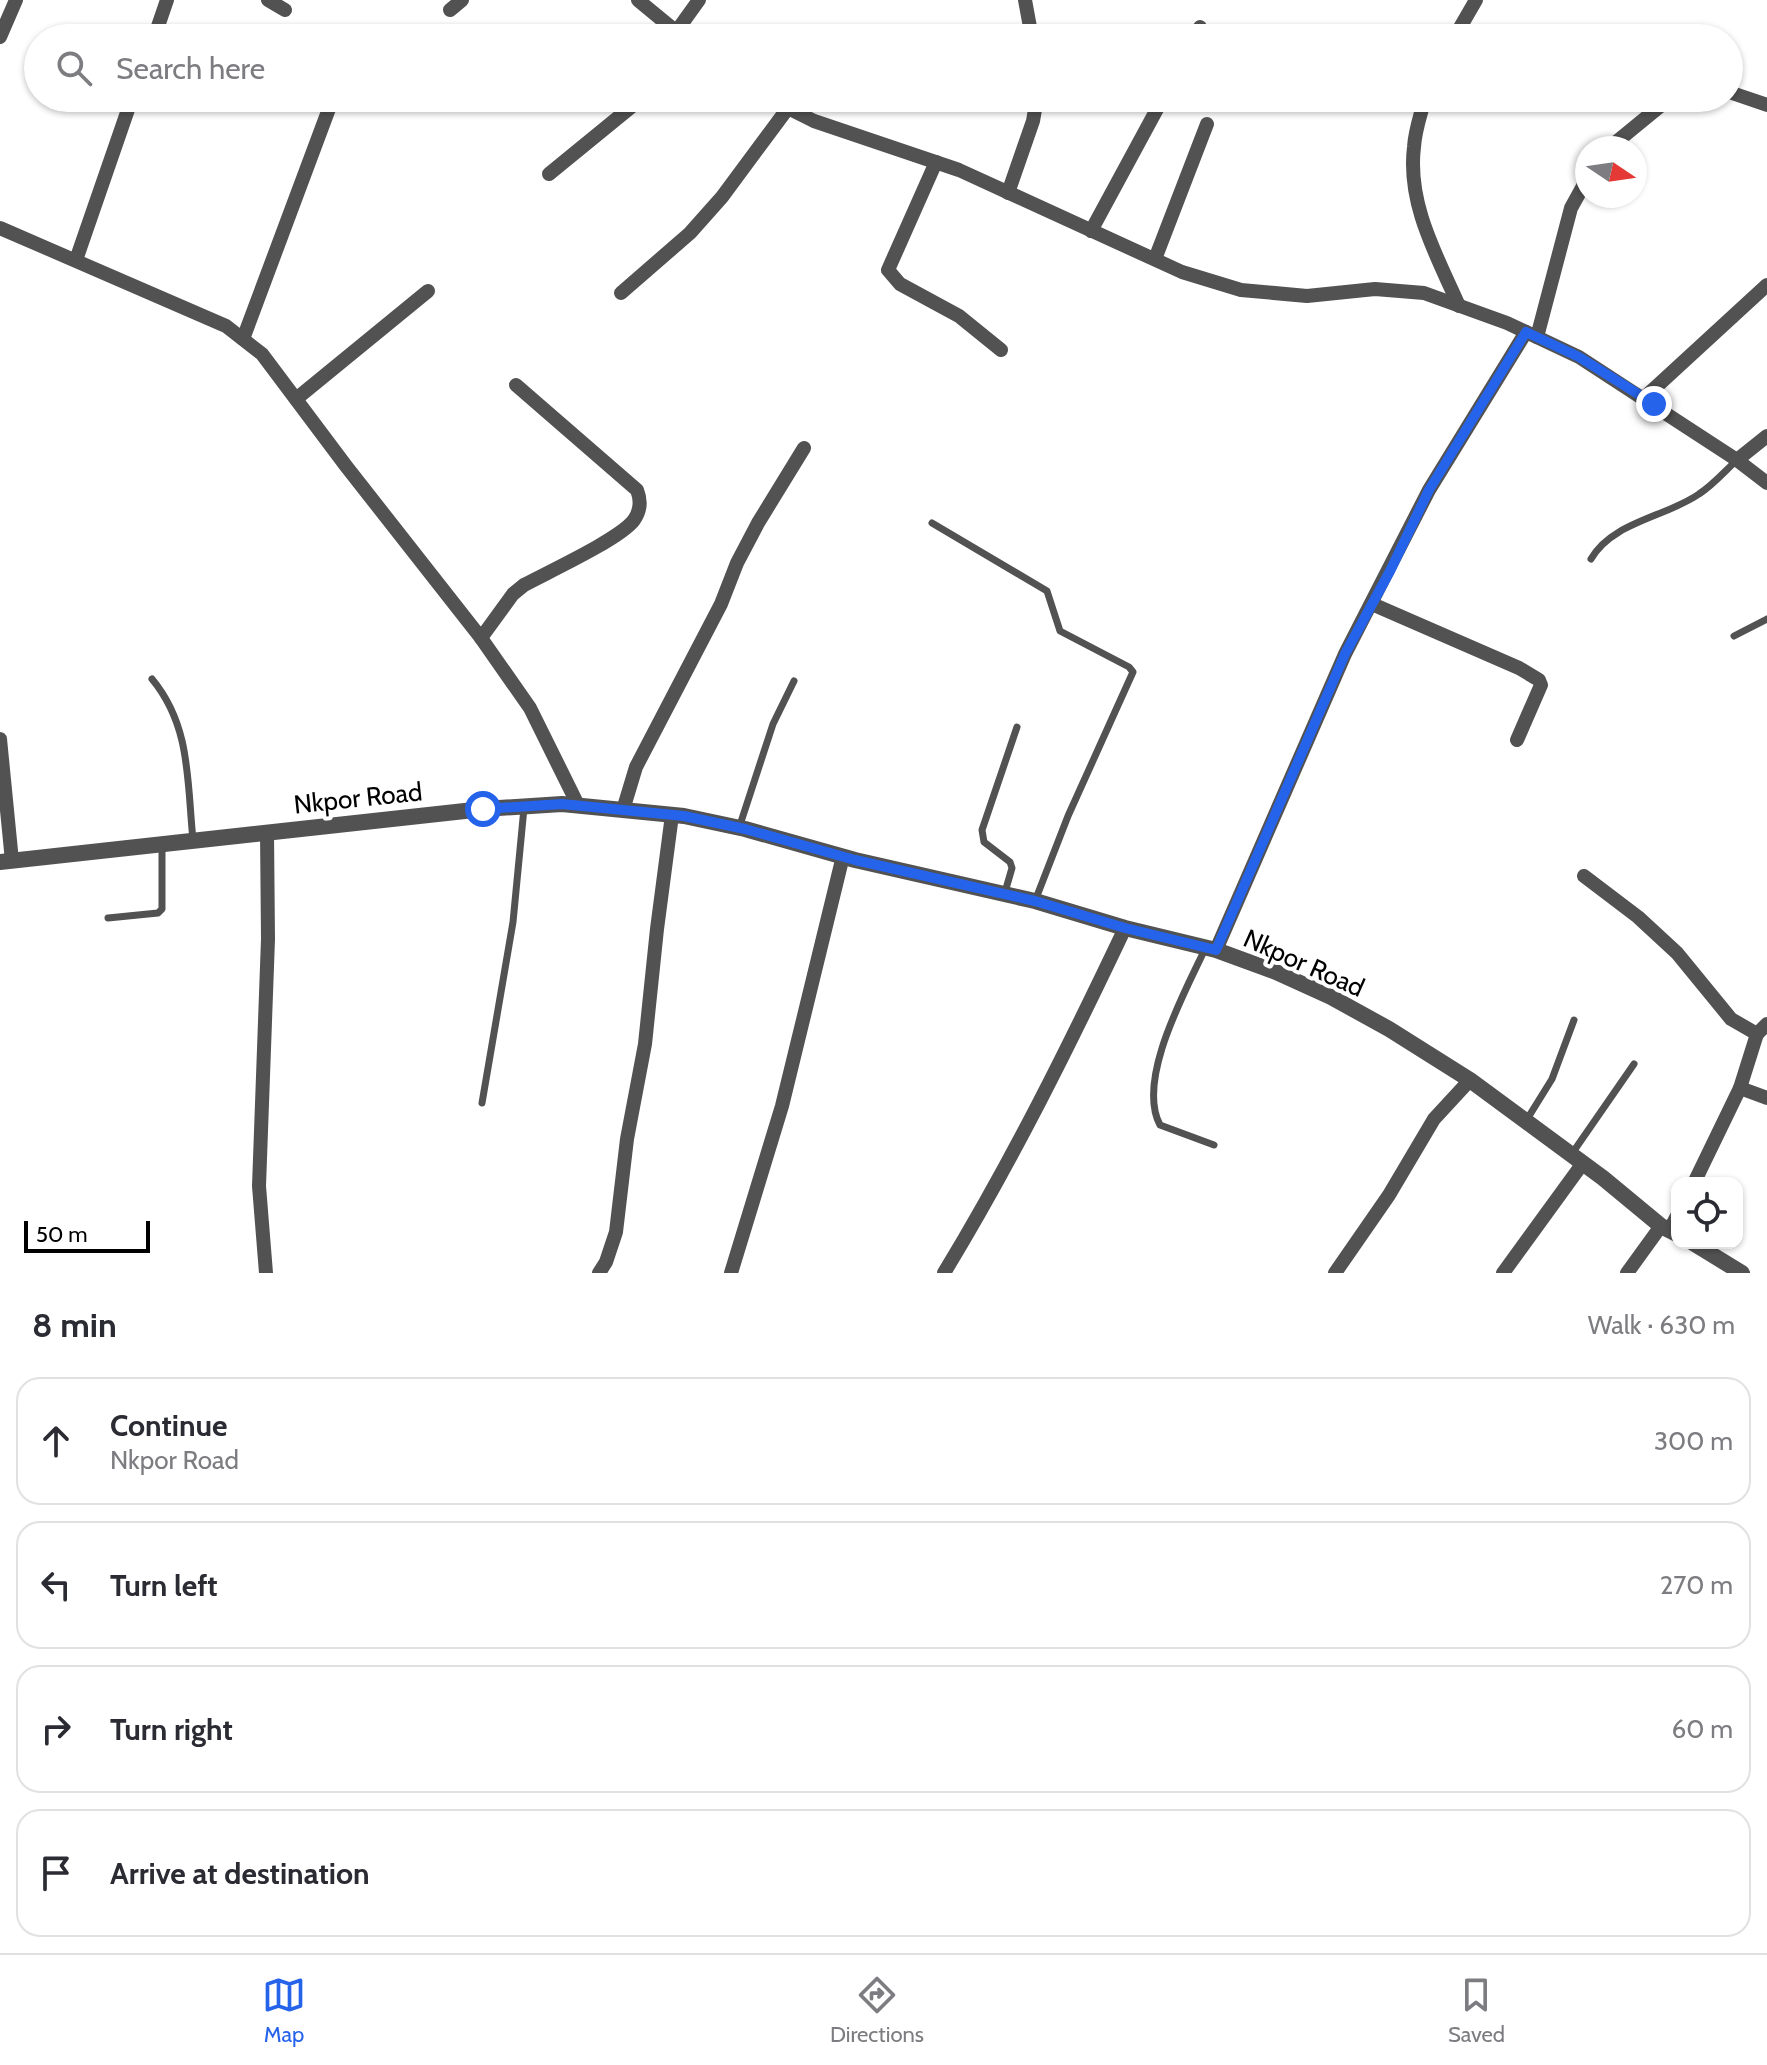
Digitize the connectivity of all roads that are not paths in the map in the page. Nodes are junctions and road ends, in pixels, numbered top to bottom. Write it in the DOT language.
graph roads {
  1 [pos="16,0"];
  2 [pos="167,0"];
  3 [pos="268,0"];
  4 [pos="638,0"];
  5 [pos="699,0"];
  6 [pos="1025,0"];
  7 [pos="1476,0"];
  8 [pos="285,10"];
  9 [pos="159,24"];
  10 [pos="667,24"];
  11 [pos="686,24"];
  12 [pos="1029,24"];
  13 [pos="1463,24"];
  14 [pos="0,37"];
  15 [pos="1743,97"];
  16 [pos="1767,105"];
  17 [pos="127,112"];
  18 [pos="328,112"];
  19 [pos="625,112"];
  20 [pos="785,112"];
  21 [pos="796,112"];
  22 [pos="1035,112"];
  23 [pos="1155,112"];
  24 [pos="1422,112"];
  25 [pos="1653,112"];
  26 [pos="1207,124"];
  27 [pos="1624,136"];
  28 [pos="936,162"];
  29 [pos="549,174"];
  30 [pos="1008,193"];
  31 [pos="1575,201"];
  32 [pos="0,228"];
  33 [pos="1091,231"];
  34 [pos="1155,259"];
  35 [pos="76,260"];
  36 [pos="1767,285"];
  37 [pos="428,291"];
  38 [pos="621,293"];
  39 [pos="1459,306"];
  40 [pos="1531,335"];
  41 [pos="243,339"];
  42 [pos="1001,350"];
  43 [pos="516,385"];
  44 [pos="1644,398"];
  45 [pos="296,399"];
  46 [pos="1767,436"];
  47 [pos="804,448"];
  48 [pos="1737,460"];
  49 [pos="1767,483"];
  50 [pos="932,523"];
  51 [pos="1591,559"];
  52 [pos="1372,604"];
  53 [pos="1767,619"];
  54 [pos="1734,636"];
  55 [pos="481,638"];
  56 [pos="152,679"];
  57 [pos="794,681"];
  58 [pos="1017,727"];
  59 [pos="0,739"];
  60 [pos="1517,740"];
  61 [pos="578,805"];
  62 [pos="524,806"];
  63 [pos="623,810"];
  64 [pos="672,815"];
  65 [pos="739,828"];
  66 [pos="267,832"];
  67 [pos="193,840"];
  68 [pos="162,844"];
  69 [pos="843,856"];
  70 [pos="6,862"];
  71 [pos="1584,876"];
  72 [pos="1005,894"];
  73 [pos="1035,901"];
  74 [pos="108,918"];
  75 [pos="1125,928"];
  76 [pos="1211,949"];
  77 [pos="1574,1020"];
  78 [pos="1762,1029"];
  79 [pos="1634,1064"];
  80 [pos="1470,1080"];
  81 [pos="1740,1088"];
  82 [pos="1767,1098"];
  83 [pos="482,1103"];
  84 [pos="1526,1121"];
  85 [pos="1214,1145"];
  86 [pos="1577,1159"];
  87 [pos="1697,1177"];
  88 [pos="1671,1226"];
  89 [pos="1703,1249"];
  90 [pos="266,1273"];
  91 [pos="599,1273"];
  92 [pos="731,1273"];
  93 [pos="944,1273"];
  94 [pos="1335,1273"];
  95 [pos="1503,1273"];
  96 [pos="1627,1273"];
  97 [pos="1742,1273"];
  1 -- 14 [label="street"];
  2 -- 9 [label="street"];
  3 -- 8 [label="street"];
  4 -- 10 [label="street"];
  5 -- 11 [label="street"];
  6 -- 12 [label="street"];
  7 -- 13 [label="street"];
  15 -- 16 [label="street"];
  17 -- 35 [label="street"];
  18 -- 41 [label="street"];
  19 -- 29 [label="street"];
  20 -- 38 [label="street"];
  21 -- 28 [label="street"];
  22 -- 30 [label="street"];
  23 -- 33 [label="street"];
  24 -- 39 [label="street"];
  25 -- 27 [label="street"];
  26 -- 34 [label="street"];
  28 -- 30 [label="street"];
  28 -- 42 [label="street"];
  30 -- 33 [label="street"];
  31 -- 40 [label="street"];
  32 -- 35 [label="street"];
  33 -- 34 [label="street"];
  34 -- 39 [label="street"];
  35 -- 41 [label="street"];
  36 -- 44 [label="street"];
  37 -- 45 [label="street"];
  39 -- 40 [label="street"];
  40 -- 44 [label="street"];
  40 -- 52 [label="street"];
  41 -- 45 [label="street"];
  43 -- 55 [label="street"];
  44 -- 48 [label="street"];
  45 -- 55 [label="street"];
  46 -- 48 [label="street"];
  47 -- 63 [label="street"];
  48 -- 49 [label="street"];
  48 -- 51 [label="lane"];
  50 -- 73 [label="lane"];
  52 -- 60 [label="street"];
  52 -- 76 [label="street"];
  53 -- 54 [label="lane"];
  55 -- 61 [label="street"];
  56 -- 67 [label="lane"];
  57 -- 65 [label="lane"];
  58 -- 72 [label="lane"];
  59 -- 70 [label="street"];
  61 -- 62 [label="street, Nkpor Road"];
  61 -- 63 [label="street, Nkpor Road"];
  62 -- 66 [label="street, Nkpor Road"];
  62 -- 83 [label="lane"];
  63 -- 64 [label="street, Nkpor Road"];
  64 -- 65 [label="street, Nkpor Road"];
  64 -- 91 [label="street"];
  65 -- 69 [label="street, Nkpor Road"];
  66 -- 67 [label="street, Nkpor Road"];
  66 -- 90 [label="street"];
  67 -- 68 [label="street, Nkpor Road"];
  68 -- 70 [label="street, Nkpor Road"];
  68 -- 74 [label="lane"];
  69 -- 72 [label="street, Nkpor Road"];
  69 -- 92 [label="street"];
  71 -- 78 [label="street"];
  72 -- 73 [label="street, Nkpor Road"];
  73 -- 75 [label="street, Nkpor Road"];
  75 -- 76 [label="street, Nkpor Road"];
  75 -- 93 [label="street"];
  76 -- 80 [label="street, Nkpor Road"];
  76 -- 85 [label="lane"];
  77 -- 84 [label="lane"];
  78 -- 81 [label="street"];
  79 -- 86 [label="lane"];
  80 -- 84 [label="street, Nkpor Road"];
  80 -- 94 [label="street"];
  81 -- 82 [label="street"];
  81 -- 87 [label="street"];
  84 -- 86 [label="street, Nkpor Road"];
  86 -- 88 [label="street, Nkpor Road"];
  86 -- 95 [label="street"];
  88 -- 96 [label="street"];
  89 -- 97 [label="street"];
}
